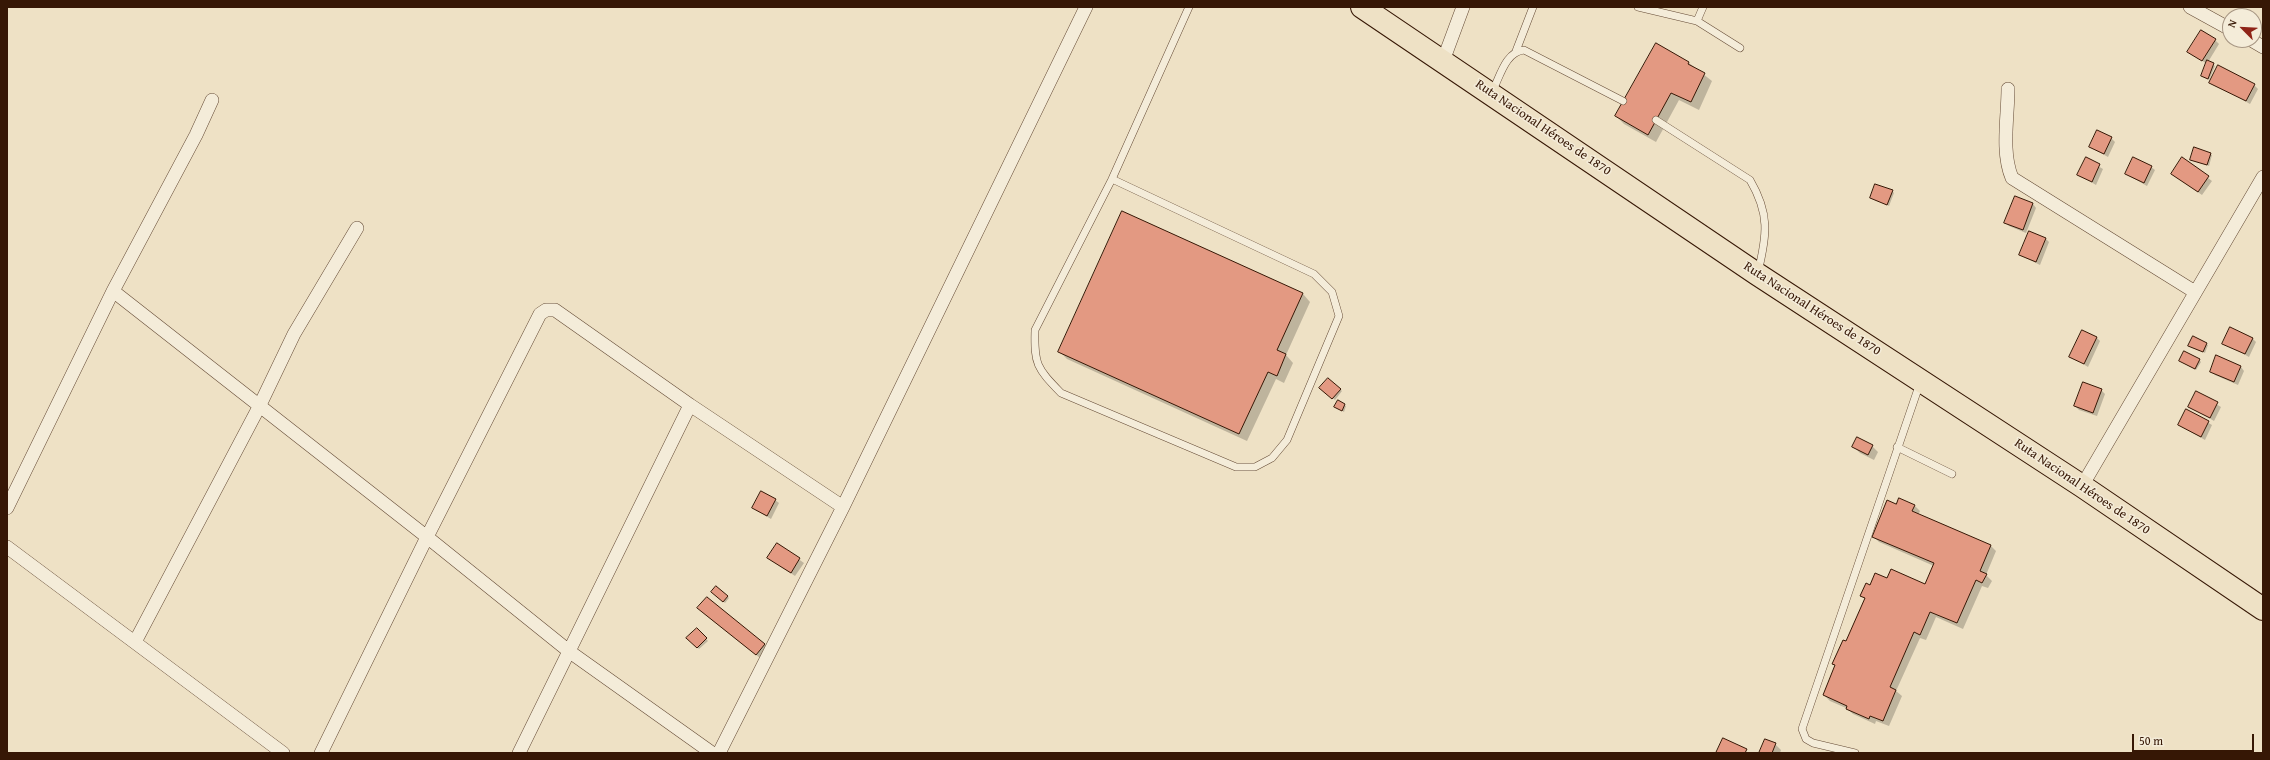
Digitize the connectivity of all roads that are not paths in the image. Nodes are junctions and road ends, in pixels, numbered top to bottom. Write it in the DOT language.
graph roads {
  1 [pos="1086,7"];
  2 [pos="1189,7"];
  3 [pos="1362,7"];
  4 [pos="1463,7"];
  5 [pos="1533,7"];
  6 [pos="1638,7"];
  7 [pos="1703,7"];
  8 [pos="2190,7"];
  9 [pos="1697,20"];
  10 [pos="2222,25"];
  11 [pos="1740,48"];
  12 [pos="1516,51"];
  13 [pos="1443,61"];
  14 [pos="2008,89"];
  15 [pos="1492,94"];
  16 [pos="212,100"];
  17 [pos="1623,101"];
  18 [pos="1656,120"];
  19 [pos="1112,179"];
  20 [pos="2262,179"];
  21 [pos="357,228"];
  22 [pos="1757,274"];
  23 [pos="113,292"];
  24 [pos="2195,292"];
  25 [pos="1921,381"];
  26 [pos="690,405"];
  27 [pos="259,407"];
  28 [pos="1896,447"];
  29 [pos="1952,474"];
  30 [pos="2082,486"];
  31 [pos="843,507"];
  32 [pos="7,508"];
  33 [pos="427,537"];
  34 [pos="7,547"];
  35 [pos="2263,609"];
  36 [pos="135,642"];
  37 [pos="570,652"];
  38 [pos="283,753"];
  39 [pos="322,753"];
  40 [pos="519,753"];
  41 [pos="712,753"];
  42 [pos="719,753"];
  43 [pos="1855,753"];
  1 -- 31 [label="street"];
  2 -- 19 [label="lane"];
  3 -- 13 [label="highway, Ruta Nacional Héroes de 1870"];
  4 -- 13 [label="street"];
  5 -- 12 [label="lane"];
  6 -- 9 [label="lane"];
  7 -- 9 [label="lane"];
  8 -- 10 [label="street"];
  9 -- 11 [label="lane"];
  12 -- 15 [label="lane"];
  12 -- 17 [label="lane"];
  13 -- 15 [label="highway, Ruta Nacional Héroes de 1870"];
  14 -- 24 [label="street"];
  15 -- 22 [label="highway, Ruta Nacional Héroes de 1870"];
  16 -- 23 [label="street"];
  18 -- 22 [label="lane"];
  19 -- 19 [label="lane"];
  20 -- 24 [label="street"];
  21 -- 27 [label="street"];
  22 -- 25 [label="highway, Ruta Nacional Héroes de 1870"];
  23 -- 27 [label="street"];
  23 -- 32 [label="street"];
  24 -- 30 [label="street"];
  25 -- 28 [label="lane"];
  25 -- 30 [label="highway, Ruta Nacional Héroes de 1870"];
  26 -- 31 [label="street"];
  26 -- 33 [label="street"];
  26 -- 37 [label="street"];
  27 -- 33 [label="street"];
  27 -- 36 [label="street"];
  28 -- 29 [label="lane"];
  28 -- 43 [label="lane"];
  30 -- 35 [label="highway, Ruta Nacional Héroes de 1870"];
  31 -- 42 [label="street"];
  33 -- 37 [label="street"];
  33 -- 39 [label="street"];
  34 -- 36 [label="street"];
  36 -- 38 [label="street"];
  37 -- 40 [label="street"];
  37 -- 41 [label="street"];
}
